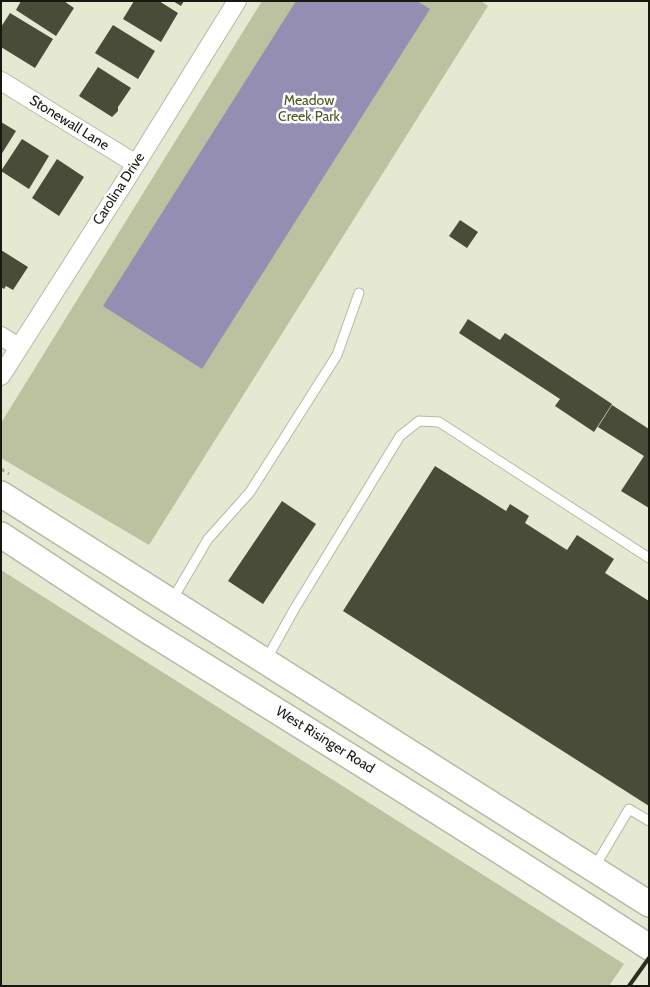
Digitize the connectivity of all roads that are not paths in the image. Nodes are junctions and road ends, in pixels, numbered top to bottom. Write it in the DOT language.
graph roads {
  1 [pos="237,1"];
  2 [pos="1,81"];
  3 [pos="136,164"];
  4 [pos="359,293"];
  5 [pos="1,336"];
  6 [pos="18,347"];
  7 [pos="1,376"];
  8 [pos="1,494"];
  9 [pos="1,535"];
  10 [pos="649,558"];
  11 [pos="105,602"];
  12 [pos="171,602"];
  13 [pos="266,661"];
  14 [pos="649,821"];
  15 [pos="594,868"];
  16 [pos="649,904"];
  17 [pos="649,947"];
  1 -- 3 [label="street, Carolina Drive"];
  2 -- 3 [label="street, Stonewall Lane"];
  3 -- 6 [label="street, Carolina Drive"];
  4 -- 12 [label="lane"];
  5 -- 6 [label="street"];
  6 -- 7 [label="street, Carolina Drive"];
  8 -- 12 [label="main road"];
  9 -- 11 [label="main road, West Risinger Road"];
  10 -- 13 [label="lane"];
  11 -- 13 [label="main road"];
  11 -- 17 [label="main road, West Risinger Road"];
  12 -- 13 [label="main road"];
  13 -- 15 [label="main road"];
  14 -- 15 [label="lane"];
  15 -- 16 [label="main road"];
}
